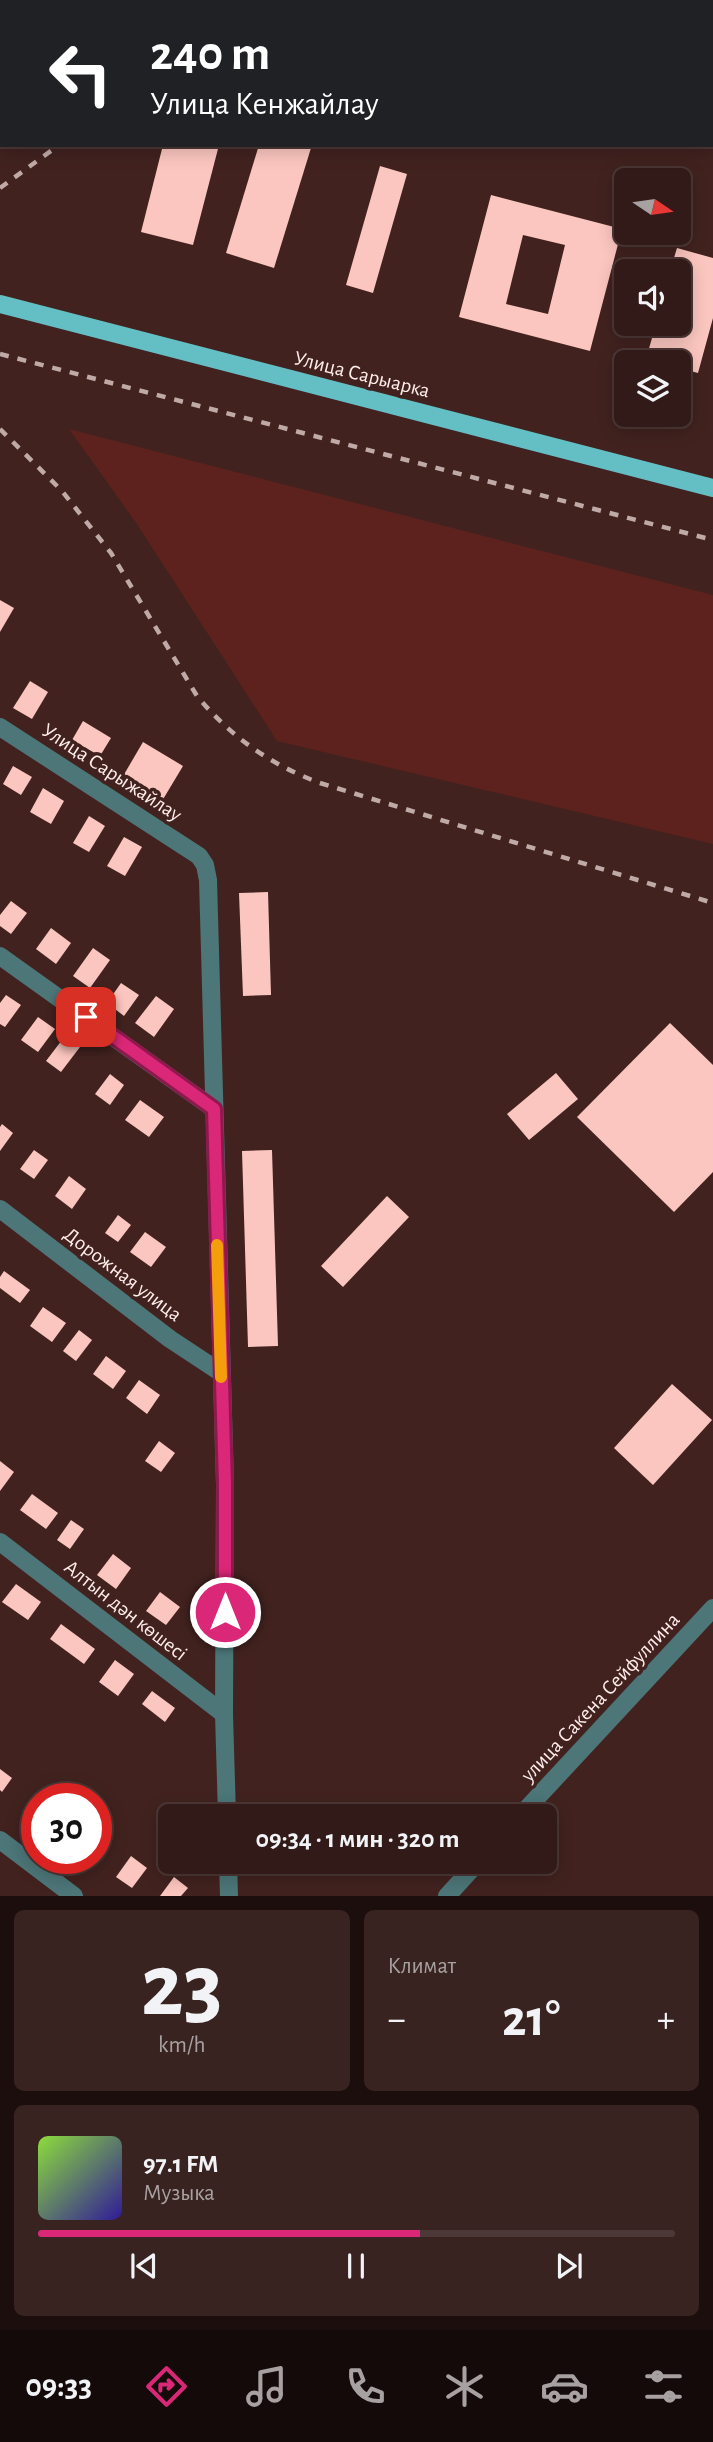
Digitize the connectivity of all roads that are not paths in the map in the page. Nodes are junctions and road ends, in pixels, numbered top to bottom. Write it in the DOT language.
graph roads {
  1 [pos="0,304"];
  2 [pos="713,488"];
  3 [pos="0,727"];
  4 [pos="0,956"];
  5 [pos="214,1109"];
  6 [pos="0,1209"];
  7 [pos="220,1372"];
  8 [pos="0,1542"];
  9 [pos="713,1608"];
  10 [pos="224,1714"];
  11 [pos="227,1804"];
  12 [pos="531,1804"];
  13 [pos="0,1840"];
  14 [pos="228,1874"];
  15 [pos="467,1874"];
  16 [pos="74,1896"];
  17 [pos="229,1896"];
  18 [pos="447,1896"];
  1 -- 2 [label="main road, Улица Сарыарка"];
  3 -- 5 [label="street, Улица Сарыжайлау"];
  4 -- 5 [label="street"];
  5 -- 7 [label="street"];
  6 -- 7 [label="street, Дорожная улица"];
  7 -- 10 [label="street"];
  8 -- 10 [label="street, Алтын дән көшесі"];
  9 -- 12 [label="street, улица Сакена Сейфуллина"];
  10 -- 11 [label="street"];
  13 -- 16 [label="street"];
  14 -- 17 [label="street"];
  15 -- 18 [label="street"];
}
